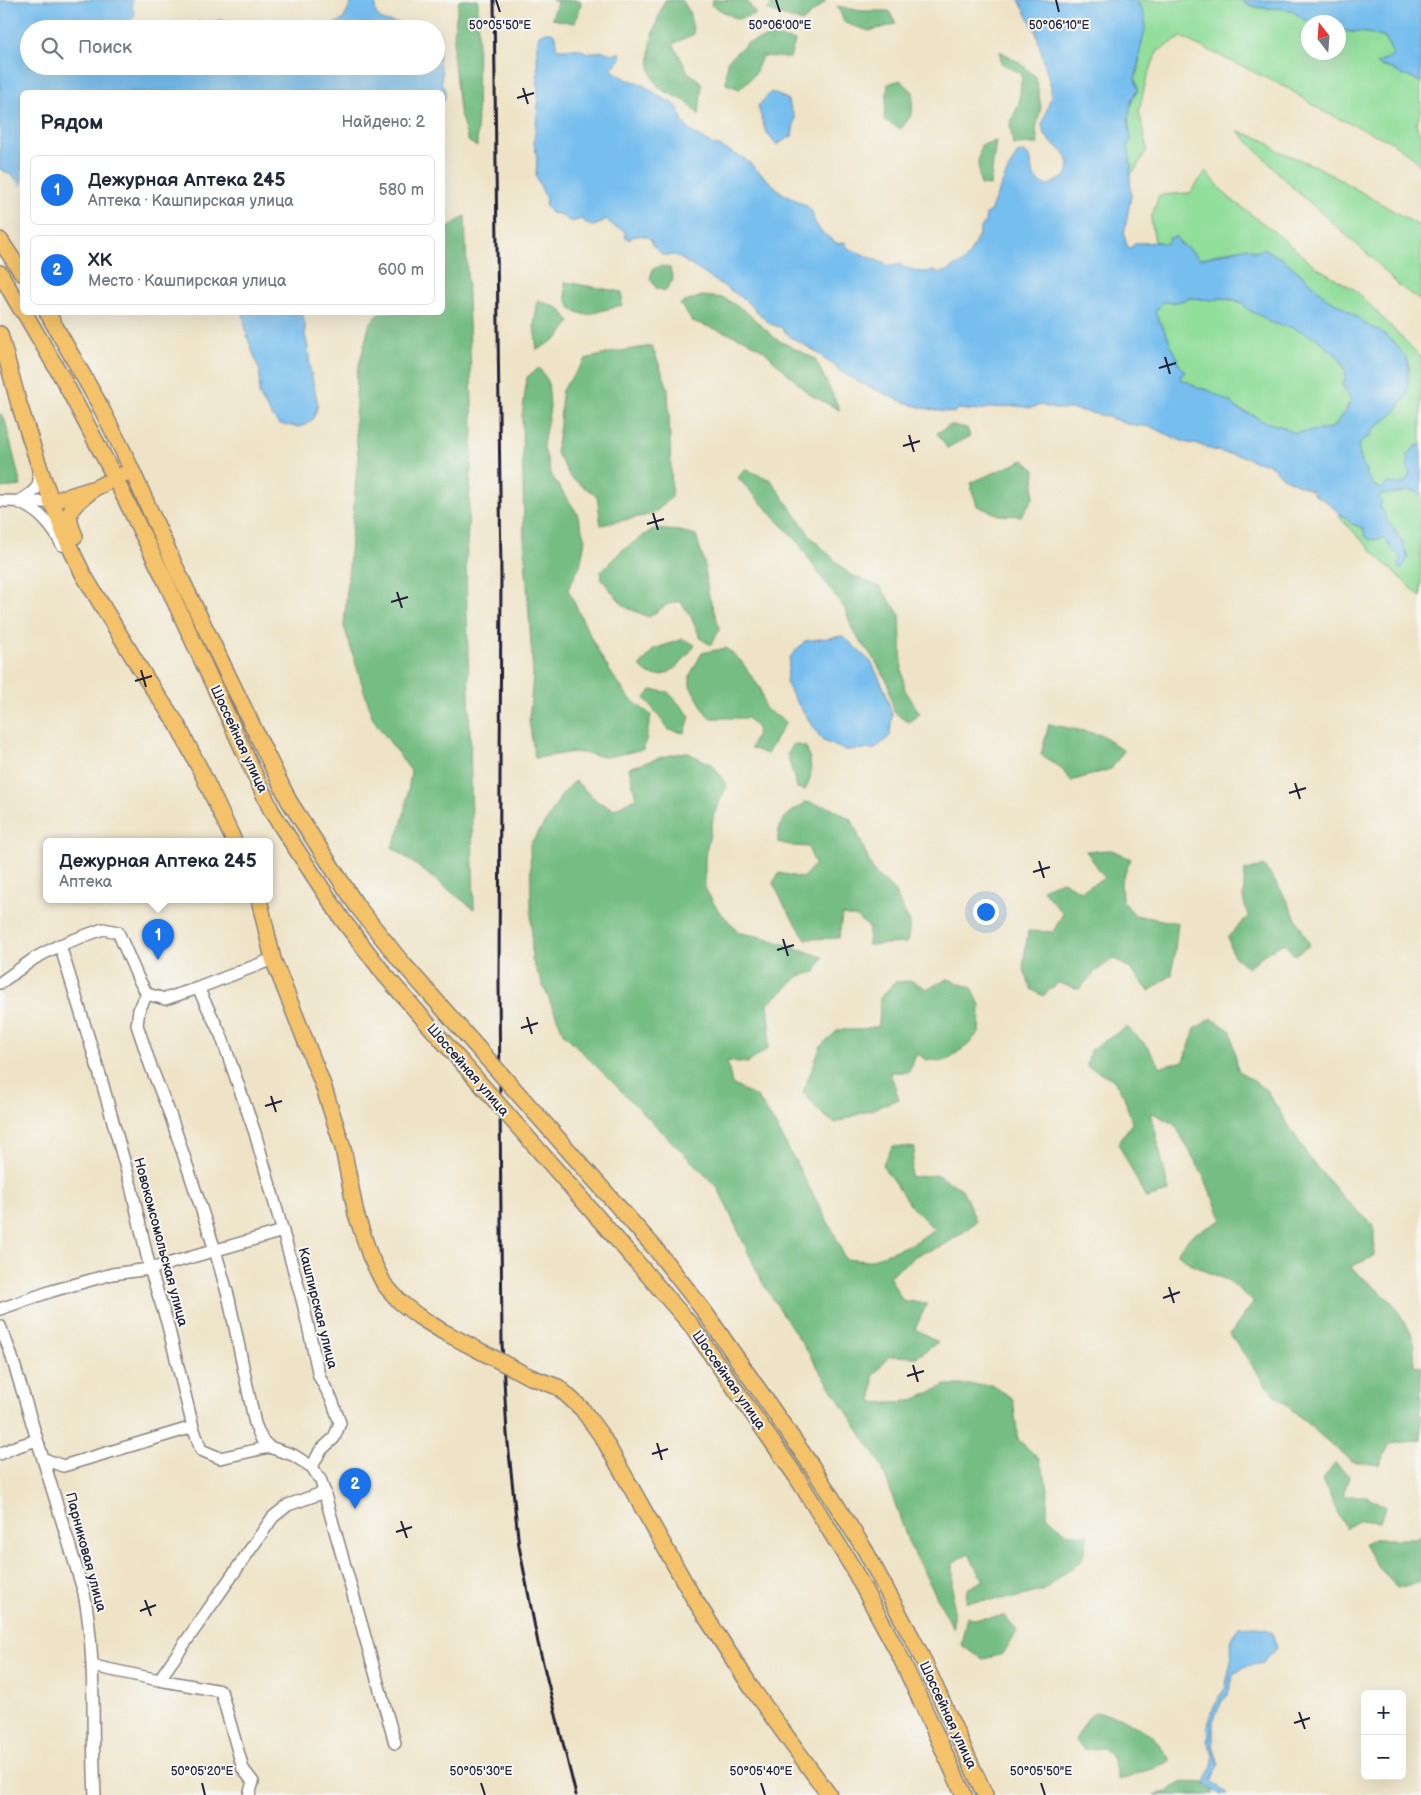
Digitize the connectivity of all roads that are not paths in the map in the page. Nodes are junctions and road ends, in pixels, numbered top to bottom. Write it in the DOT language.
graph roads {
  1 [pos="0,240"];
  2 [pos="20,270"];
  3 [pos="0,273"];
  4 [pos="20,307"];
  5 [pos="25,315"];
  6 [pos="49,315"];
  7 [pos="0,334"];
  8 [pos="18,401"];
  9 [pos="132,470"];
  10 [pos="115,478"];
  11 [pos="95,488"];
  12 [pos="0,501"];
  13 [pos="18,502"];
  14 [pos="51,502"];
  15 [pos="80,567"];
  16 [pos="99,600"];
  17 [pos="233,838"];
  18 [pos="260,903"];
  19 [pos="60,946"];
  20 [pos="273,959"];
  21 [pos="0,983"];
  22 [pos="198,988"];
  23 [pos="147,994"];
  24 [pos="283,1231"];
  25 [pos="215,1250"];
  26 [pos="150,1269"];
  27 [pos="0,1309"];
  28 [pos="0,1326"];
  29 [pos="193,1428"];
  30 [pos="37,1440"];
  31 [pos="269,1447"];
  32 [pos="0,1454"];
  33 [pos="44,1459"];
  34 [pos="312,1466"];
  35 [pos="325,1492"];
  36 [pos="93,1666"];
  37 [pos="159,1680"];
  38 [pos="395,1743"];
  39 [pos="95,1795"];
  40 [pos="249,1795"];
  41 [pos="829,1795"];
  42 [pos="964,1795"];
  43 [pos="985,1795"];
  1 -- 2 [label="main road"];
  3 -- 4 [label="main road, Шоссейная улица"];
  5 -- 10 [label="main road, Шоссейная улица"];
  6 -- 9 [label="main road, Шоссейная улица"];
  7 -- 8 [label="main road"];
  8 -- 13 [label="street"];
  8 -- 14 [label="main road"];
  9 -- 10 [label="main road"];
  9 -- 43 [label="main road, Шоссейная улица, bridge"];
  10 -- 11 [label="main road"];
  10 -- 42 [label="main road, Шоссейная улица, bridge"];
  11 -- 14 [label="main road"];
  11 -- 16 [label="main road"];
  12 -- 13 [label="street"];
  13 -- 14 [label="street"];
  13 -- 15 [label="street"];
  14 -- 15 [label="main road"];
  15 -- 16 [label="main road"];
  16 -- 17 [label="main road"];
  18 -- 20 [label="main road"];
  19 -- 21 [label="street"];
  19 -- 23 [label="street"];
  19 -- 26 [label="street, Новокомсомольская улица"];
  20 -- 22 [label="street"];
  20 -- 41 [label="main road, bridge"];
  22 -- 23 [label="street"];
  22 -- 24 [label="street, Кашпирская улица"];
  23 -- 25 [label="street"];
  24 -- 25 [label="street"];
  24 -- 34 [label="street, Кашпирская улица"];
  25 -- 26 [label="street"];
  25 -- 31 [label="street"];
  26 -- 27 [label="street"];
  26 -- 29 [label="street, Новокомсомольская улица"];
  28 -- 30 [label="street, Парниковая улица"];
  29 -- 31 [label="street, Новокомсомольская улица"];
  29 -- 33 [label="street"];
  30 -- 32 [label="street"];
  30 -- 33 [label="street, Парниковая улица"];
  31 -- 34 [label="street"];
  33 -- 36 [label="street, Парниковая улица"];
  34 -- 35 [label="street"];
  35 -- 37 [label="street"];
  35 -- 38 [label="street"];
  36 -- 37 [label="street"];
  36 -- 39 [label="street, Парниковая улица"];
  37 -- 40 [label="street"];
}
